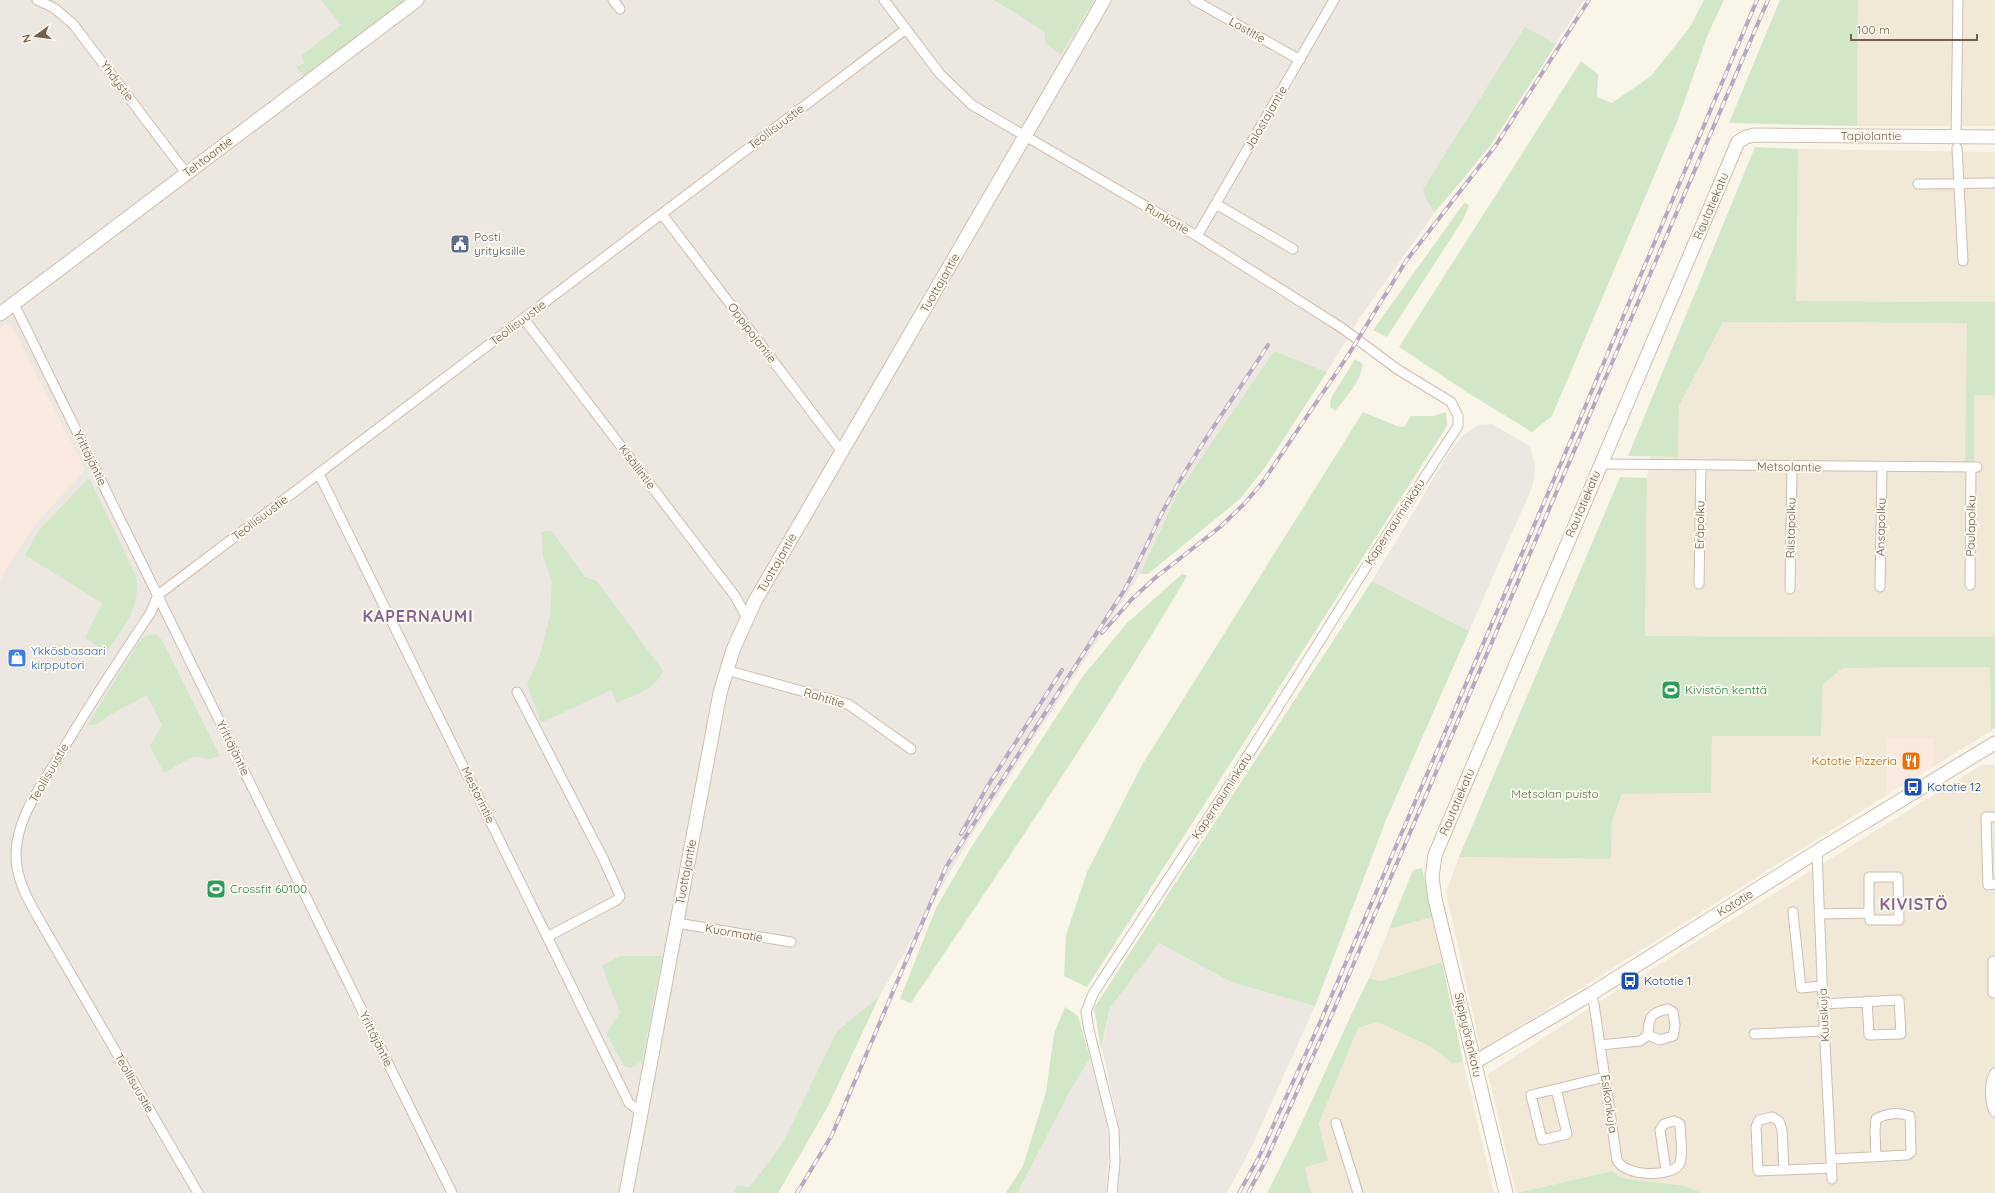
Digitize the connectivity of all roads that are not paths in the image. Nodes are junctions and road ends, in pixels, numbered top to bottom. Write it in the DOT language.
graph roads {
  1 [pos="37,0"];
  2 [pos="417,0"];
  3 [pos="613,0"];
  4 [pos="884,0"];
  5 [pos="1104,0"];
  6 [pos="1194,0"];
  7 [pos="1334,0"];
  8 [pos="1958,0"];
  9 [pos="620,9"];
  10 [pos="906,29"];
  11 [pos="1300,60"];
  12 [pos="1025,137"];
  13 [pos="1746,137"];
  14 [pos="1995,137"];
  15 [pos="1957,142"];
  16 [pos="186,173"];
  17 [pos="1959,183"];
  18 [pos="1993,183"];
  19 [pos="1918,184"];
  20 [pos="1216,204"];
  21 [pos="662,214"];
  22 [pos="1197,236"];
  23 [pos="1293,249"];
  24 [pos="1963,261"];
  25 [pos="14,304"];
  26 [pos="0,314"];
  27 [pos="524,319"];
  28 [pos="1458,426"];
  29 [pos="842,452"];
  30 [pos="1600,464"];
  31 [pos="1701,465"];
  32 [pos="1792,467"];
  33 [pos="1882,468"];
  34 [pos="1974,468"];
  35 [pos="319,474"];
  36 [pos="1699,584"];
  37 [pos="1970,585"];
  38 [pos="1880,587"];
  39 [pos="1790,589"];
  40 [pos="158,595"];
  41 [pos="747,618"];
  42 [pos="726,670"];
  43 [pos="517,692"];
  44 [pos="1995,743"];
  45 [pos="911,749"];
  46 [pos="1995,816"];
  47 [pos="1817,852"];
  48 [pos="1432,877"];
  49 [pos="1995,884"];
  50 [pos="1793,912"];
  51 [pos="1869,913"];
  52 [pos="1819,914"];
  53 [pos="677,923"];
  54 [pos="547,937"];
  55 [pos="791,942"];
  56 [pos="1995,961"];
  57 [pos="1822,986"];
  58 [pos="1995,993"];
  59 [pos="1591,994"];
  60 [pos="1867,1001"];
  61 [pos="1823,1004"];
  62 [pos="1824,1031"];
  63 [pos="1754,1034"];
  64 [pos="1648,1036"];
  65 [pos="1600,1045"];
  66 [pos="1475,1062"];
  67 [pos="1995,1073"];
  68 [pos="1605,1077"];
  69 [pos="1556,1089"];
  70 [pos="1995,1112"];
  71 [pos="642,1113"];
  72 [pos="1336,1123"];
  73 [pos="1876,1157"];
  74 [pos="1832,1163"];
  75 [pos="1784,1170"];
  76 [pos="1666,1171"];
  77 [pos="1832,1179"];
  78 [pos="198,1193"];
  79 [pos="452,1193"];
  80 [pos="626,1193"];
  81 [pos="1112,1193"];
  82 [pos="1358,1193"];
  83 [pos="1506,1193"];
  1 -- 16 [label="street, Yhdystie"];
  2 -- 16 [label="street, Tehtaantie"];
  3 -- 9 [label="street"];
  4 -- 10 [label="street, Runkotie"];
  5 -- 12 [label="street, Tuottajantie"];
  6 -- 11 [label="street, Lastitie"];
  7 -- 11 [label="street, Jalostajantie"];
  8 -- 15 [label="street"];
  10 -- 12 [label="street, Runkotie"];
  10 -- 21 [label="street, Teollisuustie"];
  11 -- 20 [label="street, Jalostajantie"];
  12 -- 22 [label="street, Runkotie"];
  12 -- 29 [label="street, Tuottajantie"];
  13 -- 15 [label="street, Tapiolantie"];
  13 -- 30 [label="street, Rautatiekatu"];
  14 -- 15 [label="street, Tapiolantie"];
  15 -- 17 [label="street"];
  16 -- 25 [label="street, Tehtaantie"];
  17 -- 18 [label="street"];
  17 -- 19 [label="street"];
  17 -- 24 [label="street"];
  20 -- 22 [label="street, Jalostajantie"];
  20 -- 23 [label="street"];
  21 -- 27 [label="street, Teollisuustie"];
  21 -- 29 [label="street, Oppipojantie"];
  22 -- 28 [label="street, Runkotie"];
  25 -- 26 [label="street, Tehtaantie"];
  25 -- 40 [label="street, Yrittäjäntie"];
  27 -- 35 [label="street, Teollisuustie"];
  27 -- 41 [label="street, Kisällintie"];
  28 -- 81 [label="street, Kapernauminkatu"];
  29 -- 41 [label="street, Tuottajantie"];
  30 -- 31 [label="street, Metsolantie"];
  30 -- 48 [label="street, Rautatiekatu"];
  31 -- 32 [label="street, Metsolantie"];
  31 -- 36 [label="street, Eräpolku"];
  32 -- 33 [label="street, Metsolantie"];
  32 -- 39 [label="street, Riistapolku"];
  33 -- 34 [label="street, Metsolantie"];
  33 -- 38 [label="street, Ansapolku"];
  34 -- 37 [label="street, Paulapolku"];
  35 -- 40 [label="street, Teollisuustie"];
  35 -- 54 [label="street, Mestarintie"];
  40 -- 78 [label="street, Teollisuustie"];
  40 -- 79 [label="street, Yrittäjäntie"];
  41 -- 42 [label="street, Tuottajantie"];
  42 -- 45 [label="street, Rahtitie"];
  42 -- 53 [label="street, Tuottajantie"];
  43 -- 54 [label="street"];
  44 -- 47 [label="street, Kototie"];
  46 -- 49 [label="street"];
  47 -- 52 [label="street, Kuusikuja"];
  47 -- 59 [label="street, Kototie"];
  48 -- 66 [label="street, Siipipyöränkatu"];
  50 -- 57 [label="street"];
  51 -- 51 [label="street"];
  51 -- 52 [label="street"];
  52 -- 57 [label="street, Kuusikuja"];
  53 -- 55 [label="street, Kuormatie"];
  53 -- 71 [label="street, Tuottajantie"];
  54 -- 71 [label="street, Mestarintie"];
  56 -- 58 [label="street"];
  57 -- 61 [label="street, Kuusikuja"];
  59 -- 65 [label="street, Esikonkuja"];
  59 -- 66 [label="street, Kototie"];
  60 -- 60 [label="street"];
  60 -- 61 [label="street"];
  61 -- 62 [label="street, Kuusikuja"];
  62 -- 63 [label="street"];
  62 -- 74 [label="street, Kuusikuja"];
  64 -- 65 [label="street"];
  65 -- 68 [label="street, Esikonkuja"];
  66 -- 83 [label="street, Siipipyöränkatu"];
  67 -- 70 [label="street"];
  68 -- 69 [label="street"];
  68 -- 76 [label="street, Esikonkuja"];
  69 -- 69 [label="street"];
  71 -- 80 [label="street, Tuottajantie"];
  72 -- 82 [label="street"];
  73 -- 73 [label="street"];
  73 -- 74 [label="street"];
  74 -- 75 [label="street"];
  74 -- 77 [label="street, Kuusikuja"];
  75 -- 75 [label="street"];
  76 -- 76 [label="street"];
}
